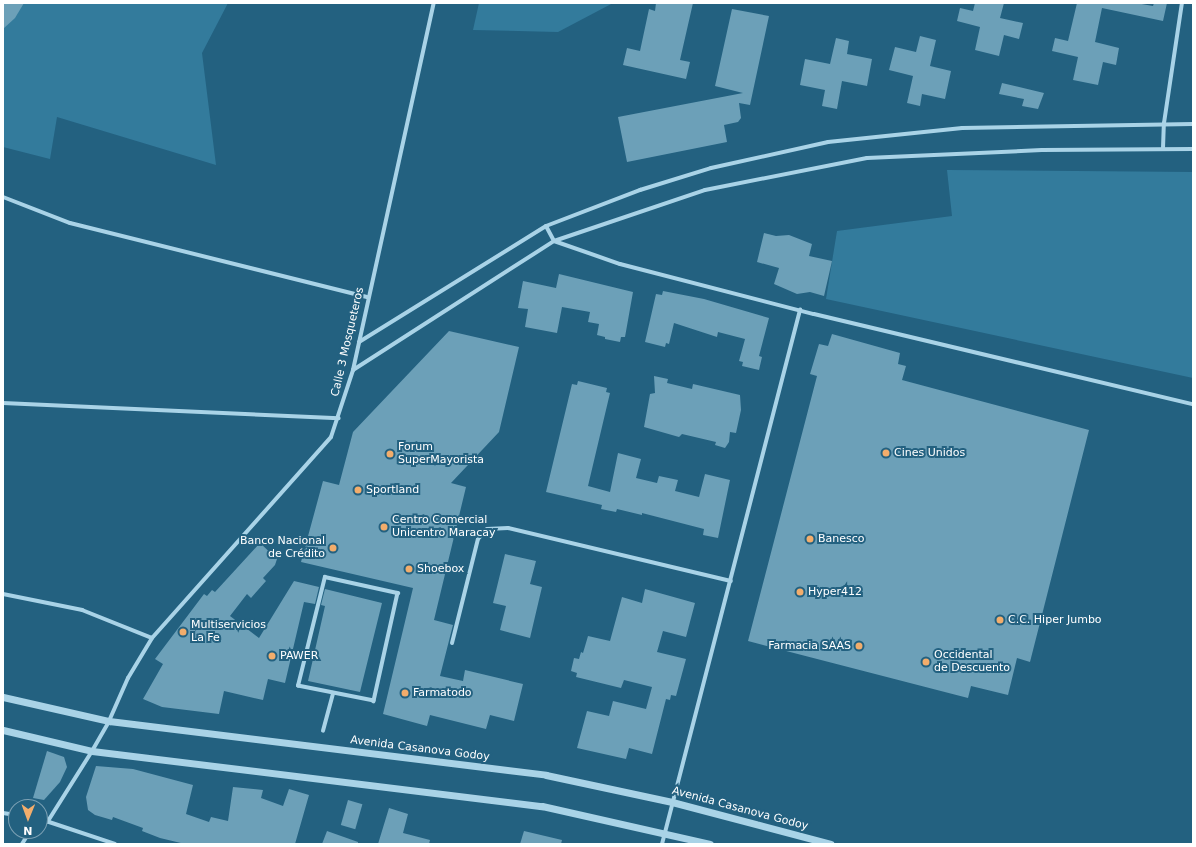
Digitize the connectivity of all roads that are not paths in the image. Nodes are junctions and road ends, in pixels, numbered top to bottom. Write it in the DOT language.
graph roads {
  1 [pos="434,3"];
  2 [pos="1182,3"];
  3 [pos="1164,123"];
  4 [pos="1193,124"];
  5 [pos="1163,148"];
  6 [pos="1193,149"];
  7 [pos="3,197"];
  8 [pos="546,226"];
  9 [pos="554,241"];
  10 [pos="367,297"];
  11 [pos="800,310"];
  12 [pos="359,342"];
  13 [pos="353,370"];
  14 [pos="3,403"];
  15 [pos="1193,404"];
  16 [pos="339,418"];
  17 [pos="731,582"];
  18 [pos="3,594"];
  19 [pos="152,638"];
  20 [pos="452,643"];
  21 [pos="333,694"];
  22 [pos="3,697"];
  23 [pos="110,721"];
  24 [pos="3,730"];
  25 [pos="323,731"];
  26 [pos="92,751"];
  27 [pos="672,802"];
  28 [pos="48,821"];
  29 [pos="665,833"];
  30 [pos="115,844"];
  31 [pos="661,844"];
  32 [pos="710,844"];
  33 [pos="831,844"];
  1 -- 10 [label="street, Calle 3 Mosqueteros"];
  2 -- 3 [label="street"];
  3 -- 4 [label="street"];
  3 -- 5 [label="street"];
  3 -- 8 [label="street"];
  5 -- 6 [label="street"];
  5 -- 9 [label="street"];
  7 -- 10 [label="street"];
  8 -- 9 [label="street"];
  8 -- 12 [label="street"];
  9 -- 11 [label="street"];
  9 -- 13 [label="street"];
  10 -- 12 [label="street, Calle 3 Mosqueteros"];
  11 -- 15 [label="street"];
  11 -- 17 [label="street"];
  12 -- 13 [label="street, Calle 3 Mosqueteros"];
  13 -- 16 [label="street, Calle 3 Mosqueteros"];
  14 -- 16 [label="street"];
  16 -- 19 [label="street, Calle 3 Mosqueteros"];
  17 -- 20 [label="street"];
  17 -- 27 [label="street"];
  18 -- 19 [label="street"];
  19 -- 23 [label="street, Calle 3 Mosqueteros"];
  21 -- 21 [label="street"];
  21 -- 25 [label="street"];
  22 -- 23 [label="street, Avenida Casanova Godoy"];
  23 -- 26 [label="street, Calle 3 Mosqueteros"];
  23 -- 27 [label="street, Avenida Casanova Godoy"];
  24 -- 26 [label="street"];
  26 -- 28 [label="street, Calle 3 Mosqueteros"];
  26 -- 29 [label="street"];
  27 -- 29 [label="street"];
  27 -- 33 [label="street, Avenida Casanova Godoy"];
  28 -- 30 [label="street"];
  29 -- 31 [label="street"];
  29 -- 32 [label="street"];
}
